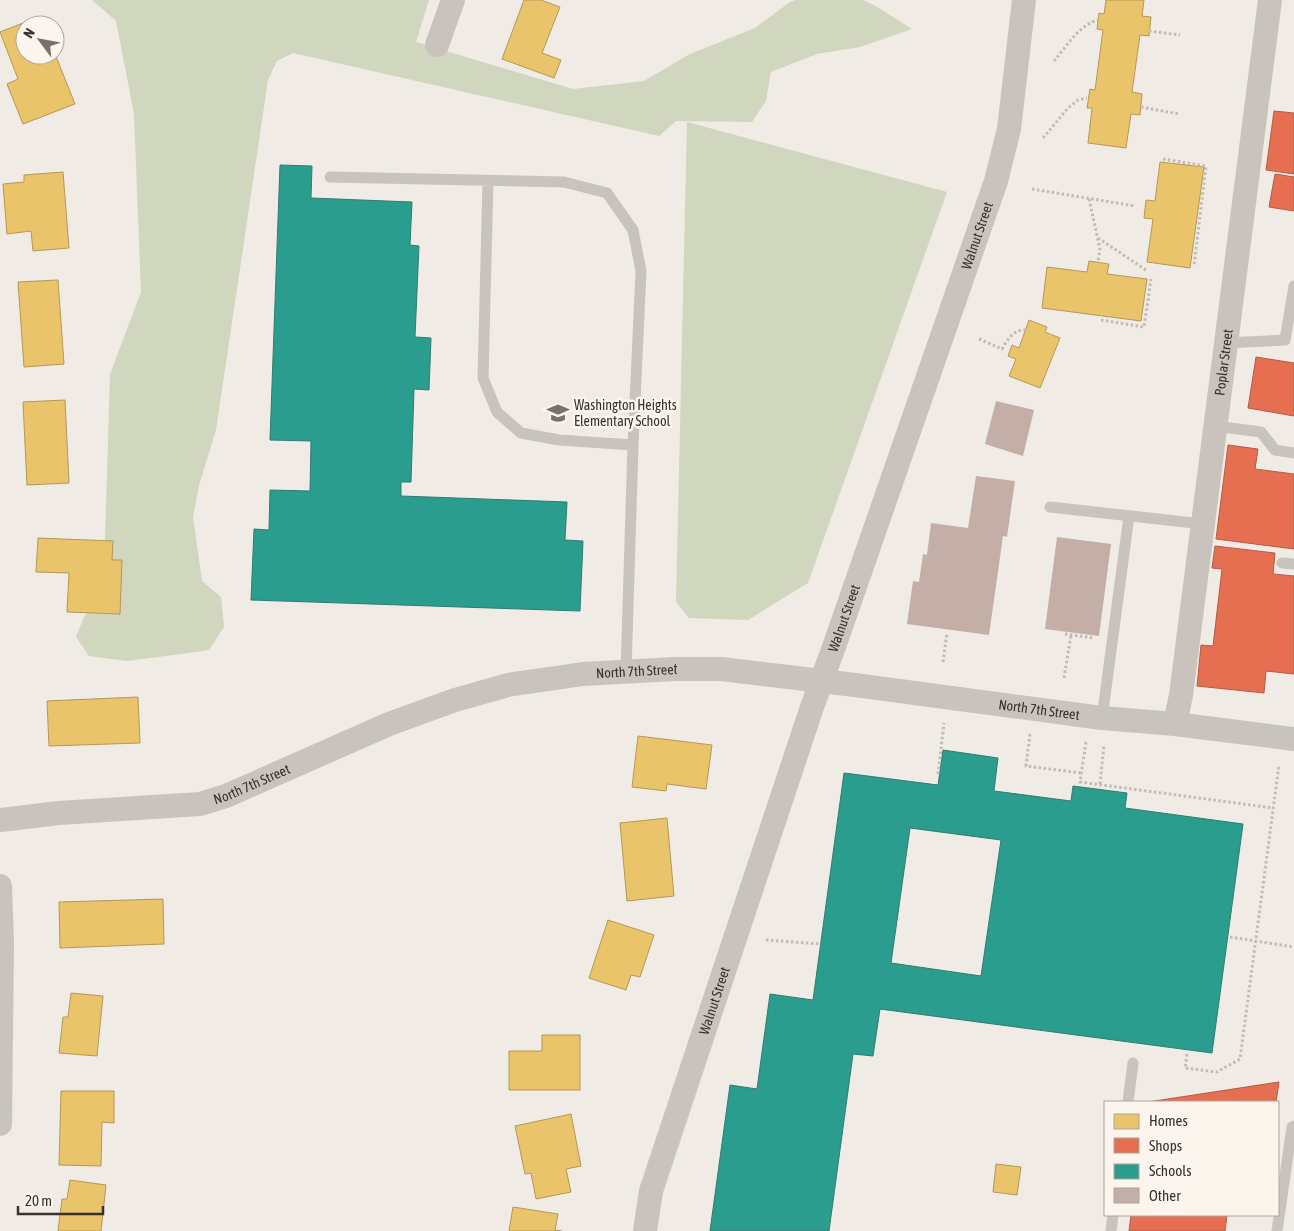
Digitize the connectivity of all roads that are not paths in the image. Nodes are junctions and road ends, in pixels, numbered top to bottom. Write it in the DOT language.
graph roads {
  1 [pos="453,0"];
  2 [pos="1024,0"];
  3 [pos="1270,0"];
  4 [pos="437,45"];
  5 [pos="330,177"];
  6 [pos="488,181"];
  7 [pos="1294,286"];
  8 [pos="1226,343"];
  9 [pos="1215,426"];
  10 [pos="633,445"];
  11 [pos="1294,453"];
  12 [pos="1050,506"];
  13 [pos="1129,516"];
  14 [pos="1203,524"];
  15 [pos="1282,562"];
  16 [pos="1294,564"];
  17 [pos="626,672"];
  18 [pos="821,681"];
  19 [pos="1102,718"];
  20 [pos="1175,724"];
  21 [pos="1294,740"];
  22 [pos="0,820"];
  23 [pos="0,886"];
  24 [pos="1133,1063"];
  25 [pos="1128,1101"];
  26 [pos="0,1124"];
  27 [pos="1294,1126"];
  28 [pos="1113,1216"];
  29 [pos="645,1231"];
  30 [pos="1111,1231"];
  31 [pos="1277,1231"];
  1 -- 4 [label="street"];
  2 -- 18 [label="street, Walnut Street"];
  3 -- 8 [label="street, Poplar Street"];
  5 -- 6 [label="lane"];
  6 -- 10 [label="lane"];
  6 -- 10 [label="lane"];
  7 -- 8 [label="lane"];
  8 -- 9 [label="street, Poplar Street"];
  9 -- 11 [label="lane"];
  9 -- 14 [label="street, Poplar Street"];
  10 -- 17 [label="lane"];
  12 -- 13 [label="lane"];
  13 -- 14 [label="lane"];
  13 -- 19 [label="lane"];
  14 -- 20 [label="street, Poplar Street"];
  15 -- 16 [label="lane"];
  17 -- 18 [label="street, North 7th Street"];
  17 -- 22 [label="street, North 7th Street"];
  18 -- 19 [label="street, North 7th Street"];
  18 -- 29 [label="street, Walnut Street"];
  19 -- 20 [label="street, North 7th Street"];
  20 -- 21 [label="street, North 7th Street"];
  23 -- 26 [label="street"];
  24 -- 25 [label="lane"];
  27 -- 31 [label="lane"];
  28 -- 30 [label="lane"];
}
